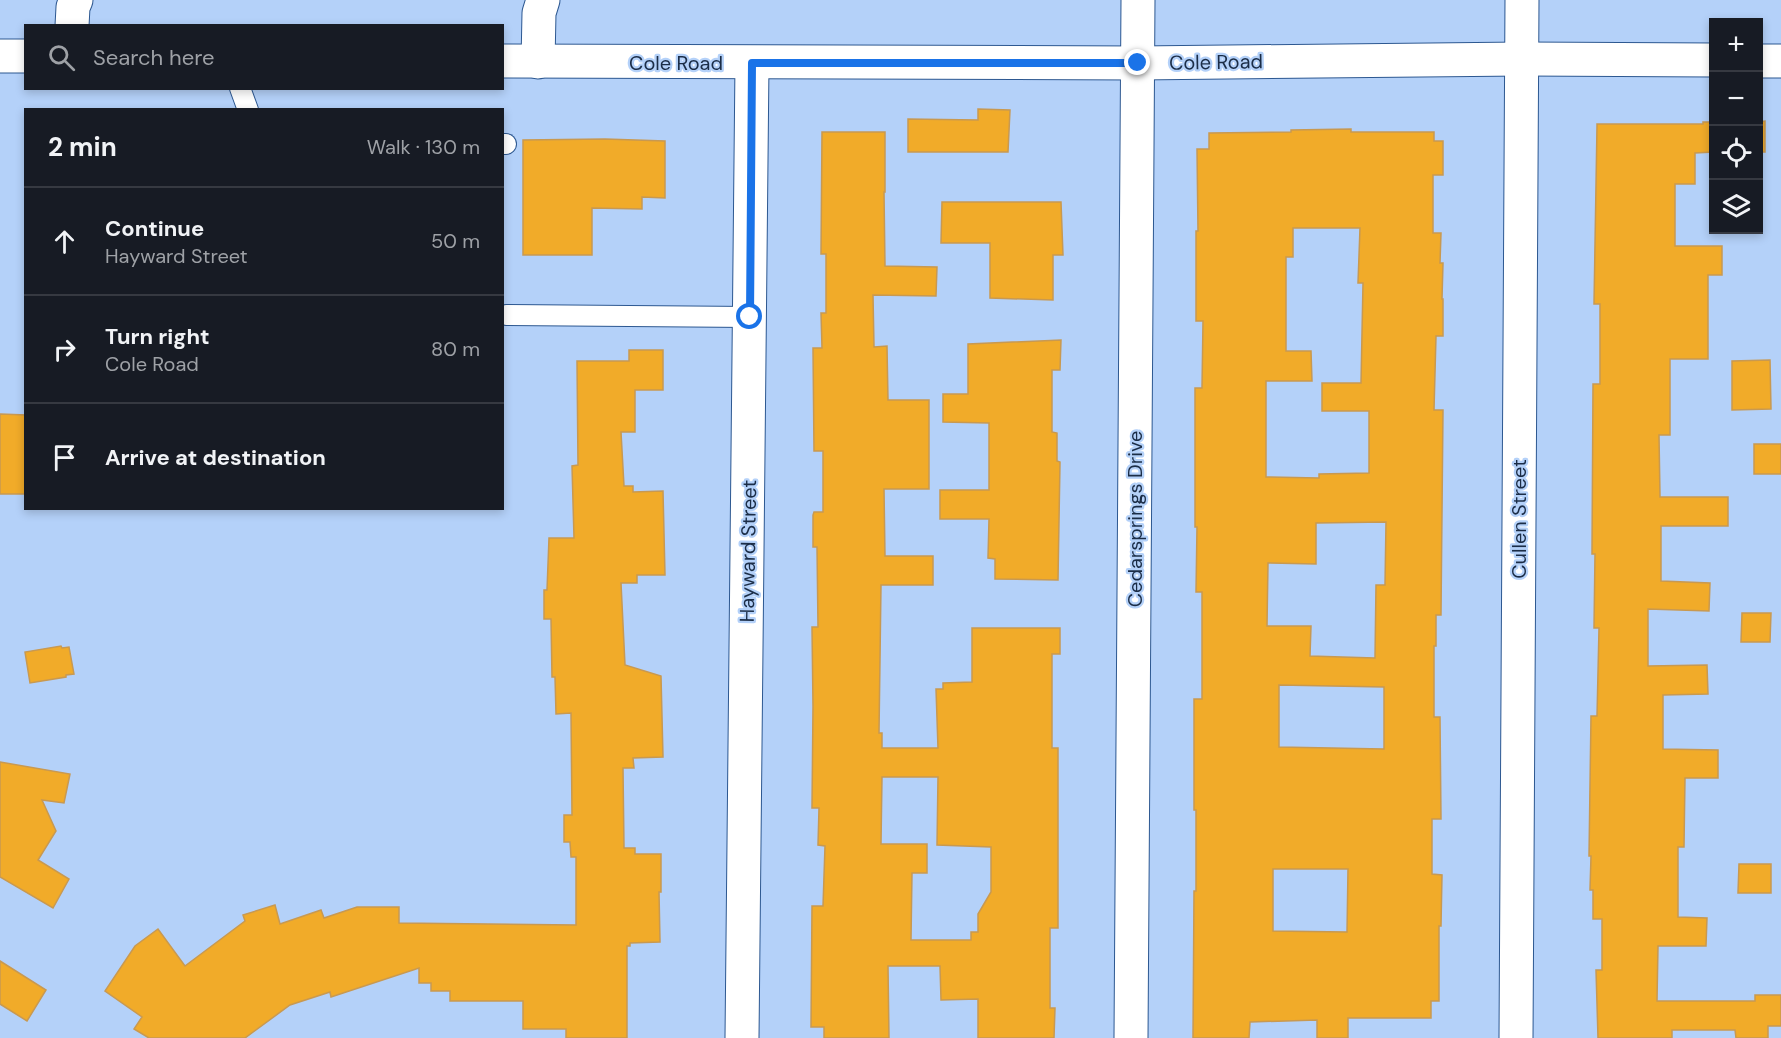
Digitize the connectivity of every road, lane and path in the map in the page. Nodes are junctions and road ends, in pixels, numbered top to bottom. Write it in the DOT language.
graph roads {
  1 [pos="76,0"];
  2 [pos="543,0"];
  3 [pos="1138,0"];
  4 [pos="1522,0"];
  5 [pos="72,24"];
  6 [pos="0,56"];
  7 [pos="24,56"];
  8 [pos="1522,59"];
  9 [pos="1709,60"];
  10 [pos="504,61"];
  11 [pos="1763,61"];
  12 [pos="1781,61"];
  13 [pos="538,62"];
  14 [pos="752,63"];
  15 [pos="1138,63"];
  16 [pos="241,90"];
  17 [pos="247,108"];
  18 [pos="506,315"];
  19 [pos="750,317"];
  20 [pos="742,1038"];
  21 [pos="1131,1038"];
  22 [pos="1516,1038"];
  1 -- 5 [label="street"];
  2 -- 13 [label="street"];
  3 -- 15 [label="street, Cedarsprings Drive"];
  4 -- 8 [label="street, Cullen Street"];
  6 -- 7 [label="street"];
  8 -- 9 [label="street, Cole Road"];
  8 -- 15 [label="street, Cole Road"];
  8 -- 22 [label="street, Cullen Street"];
  10 -- 13 [label="street, Cole Road"];
  11 -- 12 [label="street"];
  13 -- 14 [label="street, Cole Road"];
  14 -- 15 [label="street, Cole Road"];
  14 -- 19 [label="street, Hayward Street"];
  15 -- 21 [label="street, Cedarsprings Drive"];
  16 -- 17 [label="lane"];
  18 -- 19 [label="lane"];
  19 -- 20 [label="street, Hayward Street"];
}
